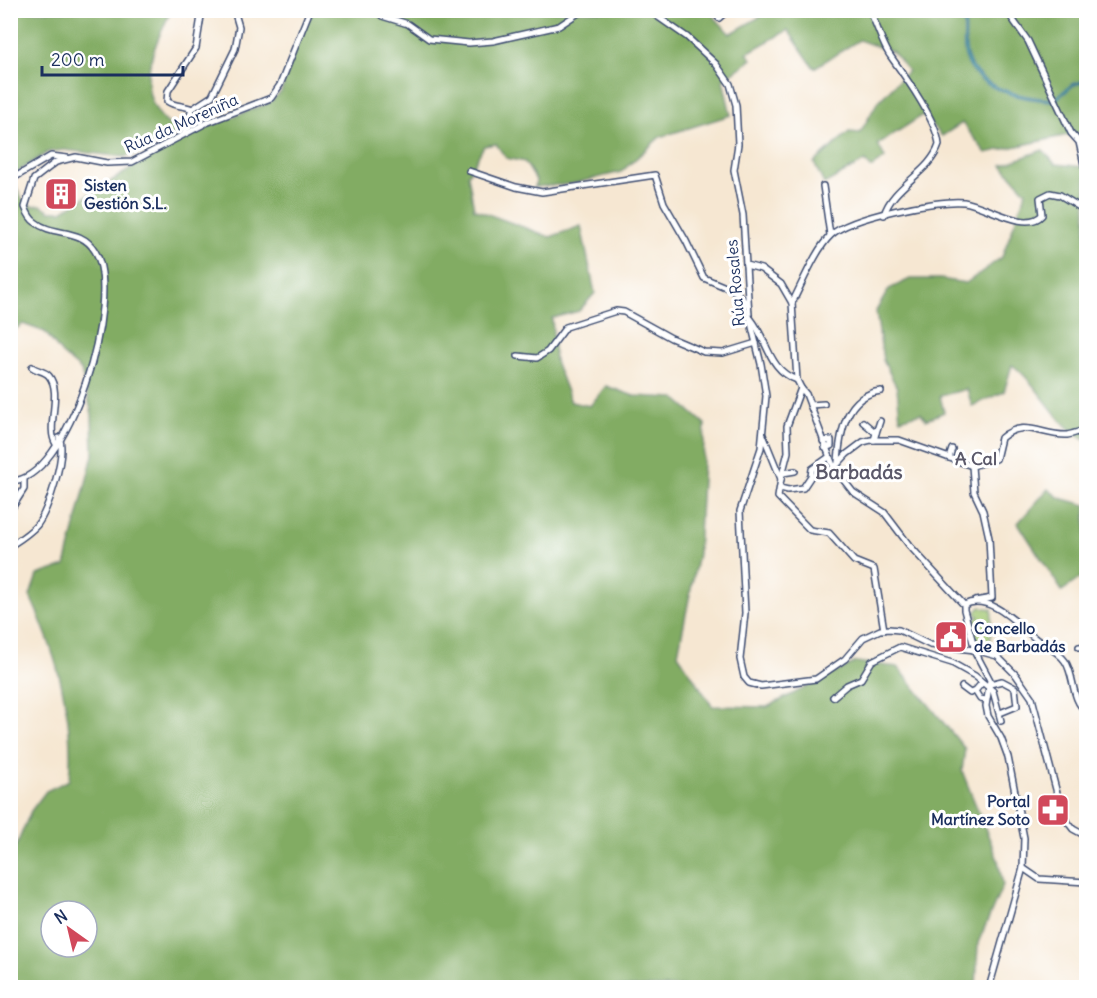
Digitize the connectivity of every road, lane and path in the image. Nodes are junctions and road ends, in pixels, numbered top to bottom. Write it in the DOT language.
graph roads {
  1 [pos="202,10"];
  2 [pos="234,10"];
  3 [pos="310,10"];
  4 [pos="376,10"];
  5 [pos="584,10"];
  6 [pos="648,10"];
  7 [pos="712,10"];
  8 [pos="728,10"];
  9 [pos="869,10"];
  10 [pos="1006,10"];
  11 [pos="192,110"];
  12 [pos="184,134"];
  13 [pos="68,158"];
  14 [pos="469,171"];
  15 [pos="1086,173"];
  16 [pos="10,180"];
  17 [pos="823,186"];
  18 [pos="1086,211"];
  19 [pos="884,214"];
  20 [pos="830,235"];
  21 [pos="746,266"];
  22 [pos="792,303"];
  23 [pos="748,305"];
  24 [pos="749,315"];
  25 [pos="756,343"];
  26 [pos="518,356"];
  27 [pos="32,367"];
  28 [pos="797,380"];
  29 [pos="801,388"];
  30 [pos="881,391"];
  31 [pos="824,404"];
  32 [pos="810,405"];
  33 [pos="880,421"];
  34 [pos="863,422"];
  35 [pos="1086,430"];
  36 [pos="876,433"];
  37 [pos="763,435"];
  38 [pos="874,440"];
  39 [pos="57,441"];
  40 [pos="930,442"];
  41 [pos="952,449"];
  42 [pos="926,450"];
  43 [pos="829,458"];
  44 [pos="948,458"];
  45 [pos="838,462"];
  46 [pos="972,466"];
  47 [pos="834,468"];
  48 [pos="795,471"];
  49 [pos="782,476"];
  50 [pos="24,480"];
  51 [pos="10,481"];
  52 [pos="780,488"];
  53 [pos="10,511"];
  54 [pos="10,546"];
  55 [pos="966,604"];
  56 [pos="884,630"];
  57 [pos="1086,646"];
  58 [pos="1078,647"];
  59 [pos="975,650"];
  60 [pos="981,684"];
  61 [pos="990,686"];
  62 [pos="962,687"];
  63 [pos="975,691"];
  64 [pos="833,697"];
  65 [pos="986,700"];
  66 [pos="1086,711"];
  67 [pos="1000,713"];
  68 [pos="1001,721"];
  69 [pos="1086,835"];
  70 [pos="1023,868"];
  71 [pos="1086,882"];
  72 [pos="989,987"];
  1 -- 11 [label="street"];
  2 -- 11 [label="street"];
  3 -- 12 [label="street, Rúa da Moreniña"];
  4 -- 5 [label="street"];
  6 -- 21 [label="street, Rúa Rosales"];
  7 -- 8 [label="street"];
  9 -- 19 [label="street"];
  10 -- 15 [label="street"];
  11 -- 12 [label="street"];
  12 -- 13 [label="street, Rúa da Moreniña"];
  13 -- 16 [label="street, Rúa da Moreniña"];
  13 -- 39 [label="street"];
  14 -- 23 [label="street"];
  17 -- 20 [label="street"];
  18 -- 19 [label="street"];
  19 -- 20 [label="street"];
  20 -- 22 [label="street"];
  21 -- 22 [label="street"];
  21 -- 23 [label="street, Rúa Rosales"];
  22 -- 28 [label="street"];
  23 -- 24 [label="street, Rúa Rosales"];
  24 -- 25 [label="street, Rúa Rosales"];
  24 -- 28 [label="street"];
  25 -- 26 [label="street"];
  25 -- 37 [label="street, Rúa Rosales"];
  27 -- 39 [label="street"];
  28 -- 29 [label="street"];
  29 -- 32 [label="street"];
  29 -- 49 [label="street"];
  30 -- 45 [label="street"];
  31 -- 32 [label="street"];
  32 -- 43 [label="street"];
  33 -- 36 [label="street"];
  34 -- 36 [label="street"];
  35 -- 46 [label="street"];
  36 -- 38 [label="street"];
  37 -- 49 [label="street"];
  37 -- 56 [label="street, Rúa Rosales"];
  38 -- 42 [label="street"];
  38 -- 45 [label="street"];
  39 -- 50 [label="street"];
  39 -- 54 [label="street"];
  40 -- 42 [label="street"];
  41 -- 44 [label="street"];
  42 -- 44 [label="street"];
  43 -- 47 [label="street"];
  43 -- 52 [label="street"];
  44 -- 46 [label="street"];
  45 -- 47 [label="street"];
  46 -- 55 [label="street"];
  47 -- 55 [label="street"];
  48 -- 49 [label="street"];
  49 -- 52 [label="street"];
  50 -- 51 [label="street"];
  50 -- 53 [label="street"];
  52 -- 56 [label="street"];
  55 -- 59 [label="street"];
  55 -- 66 [label="street"];
  56 -- 59 [label="street"];
  57 -- 58 [label="street"];
  59 -- 61 [label="street"];
  59 -- 69 [label="street"];
  60 -- 61 [label="street"];
  60 -- 63 [label="street"];
  60 -- 64 [label="street"];
  61 -- 65 [label="street"];
  61 -- 67 [label="street"];
  61 -- 67 [label="street"];
  62 -- 63 [label="street"];
  63 -- 65 [label="street"];
  65 -- 70 [label="street"];
  67 -- 68 [label="street"];
  70 -- 71 [label="street"];
  70 -- 72 [label="street"];
}
